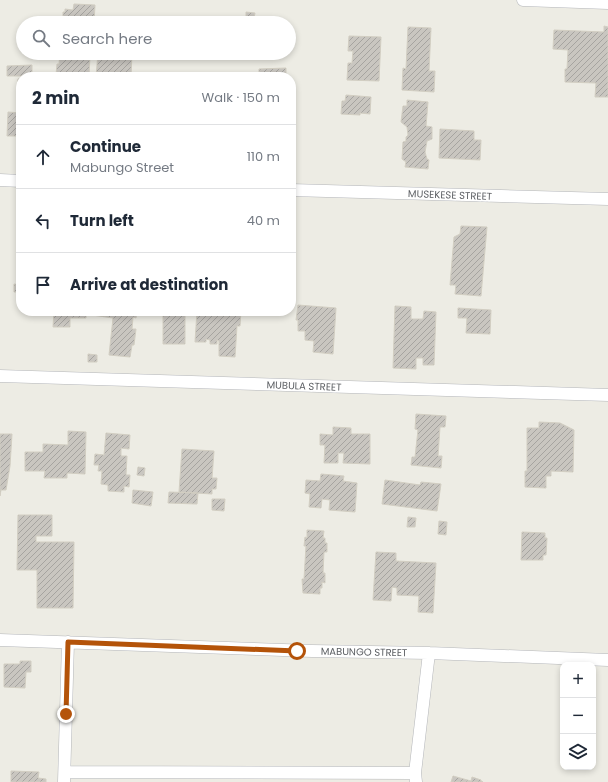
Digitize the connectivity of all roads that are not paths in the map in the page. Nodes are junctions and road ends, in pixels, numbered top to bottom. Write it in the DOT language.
graph roads {
  1 [pos="523,0"];
  2 [pos="608,3"];
  3 [pos="0,180"];
  4 [pos="16,181"];
  5 [pos="296,190"];
  6 [pos="608,199"];
  7 [pos="0,376"];
  8 [pos="608,395"];
  9 [pos="0,640"];
  10 [pos="68,642"];
  11 [pos="429,653"];
  12 [pos="608,660"];
  13 [pos="65,777"];
  14 [pos="416,777"];
  1 -- 2 [label="street"];
  3 -- 4 [label="street"];
  5 -- 6 [label="street, MUSEKESE STREET"];
  7 -- 8 [label="street, MUBULA STREET"];
  9 -- 10 [label="street, MABUNGO STREET"];
  10 -- 11 [label="street, MABUNGO STREET"];
  10 -- 13 [label="street"];
  11 -- 12 [label="street, MABUNGO STREET"];
  11 -- 14 [label="street"];
  13 -- 14 [label="street"];
}
